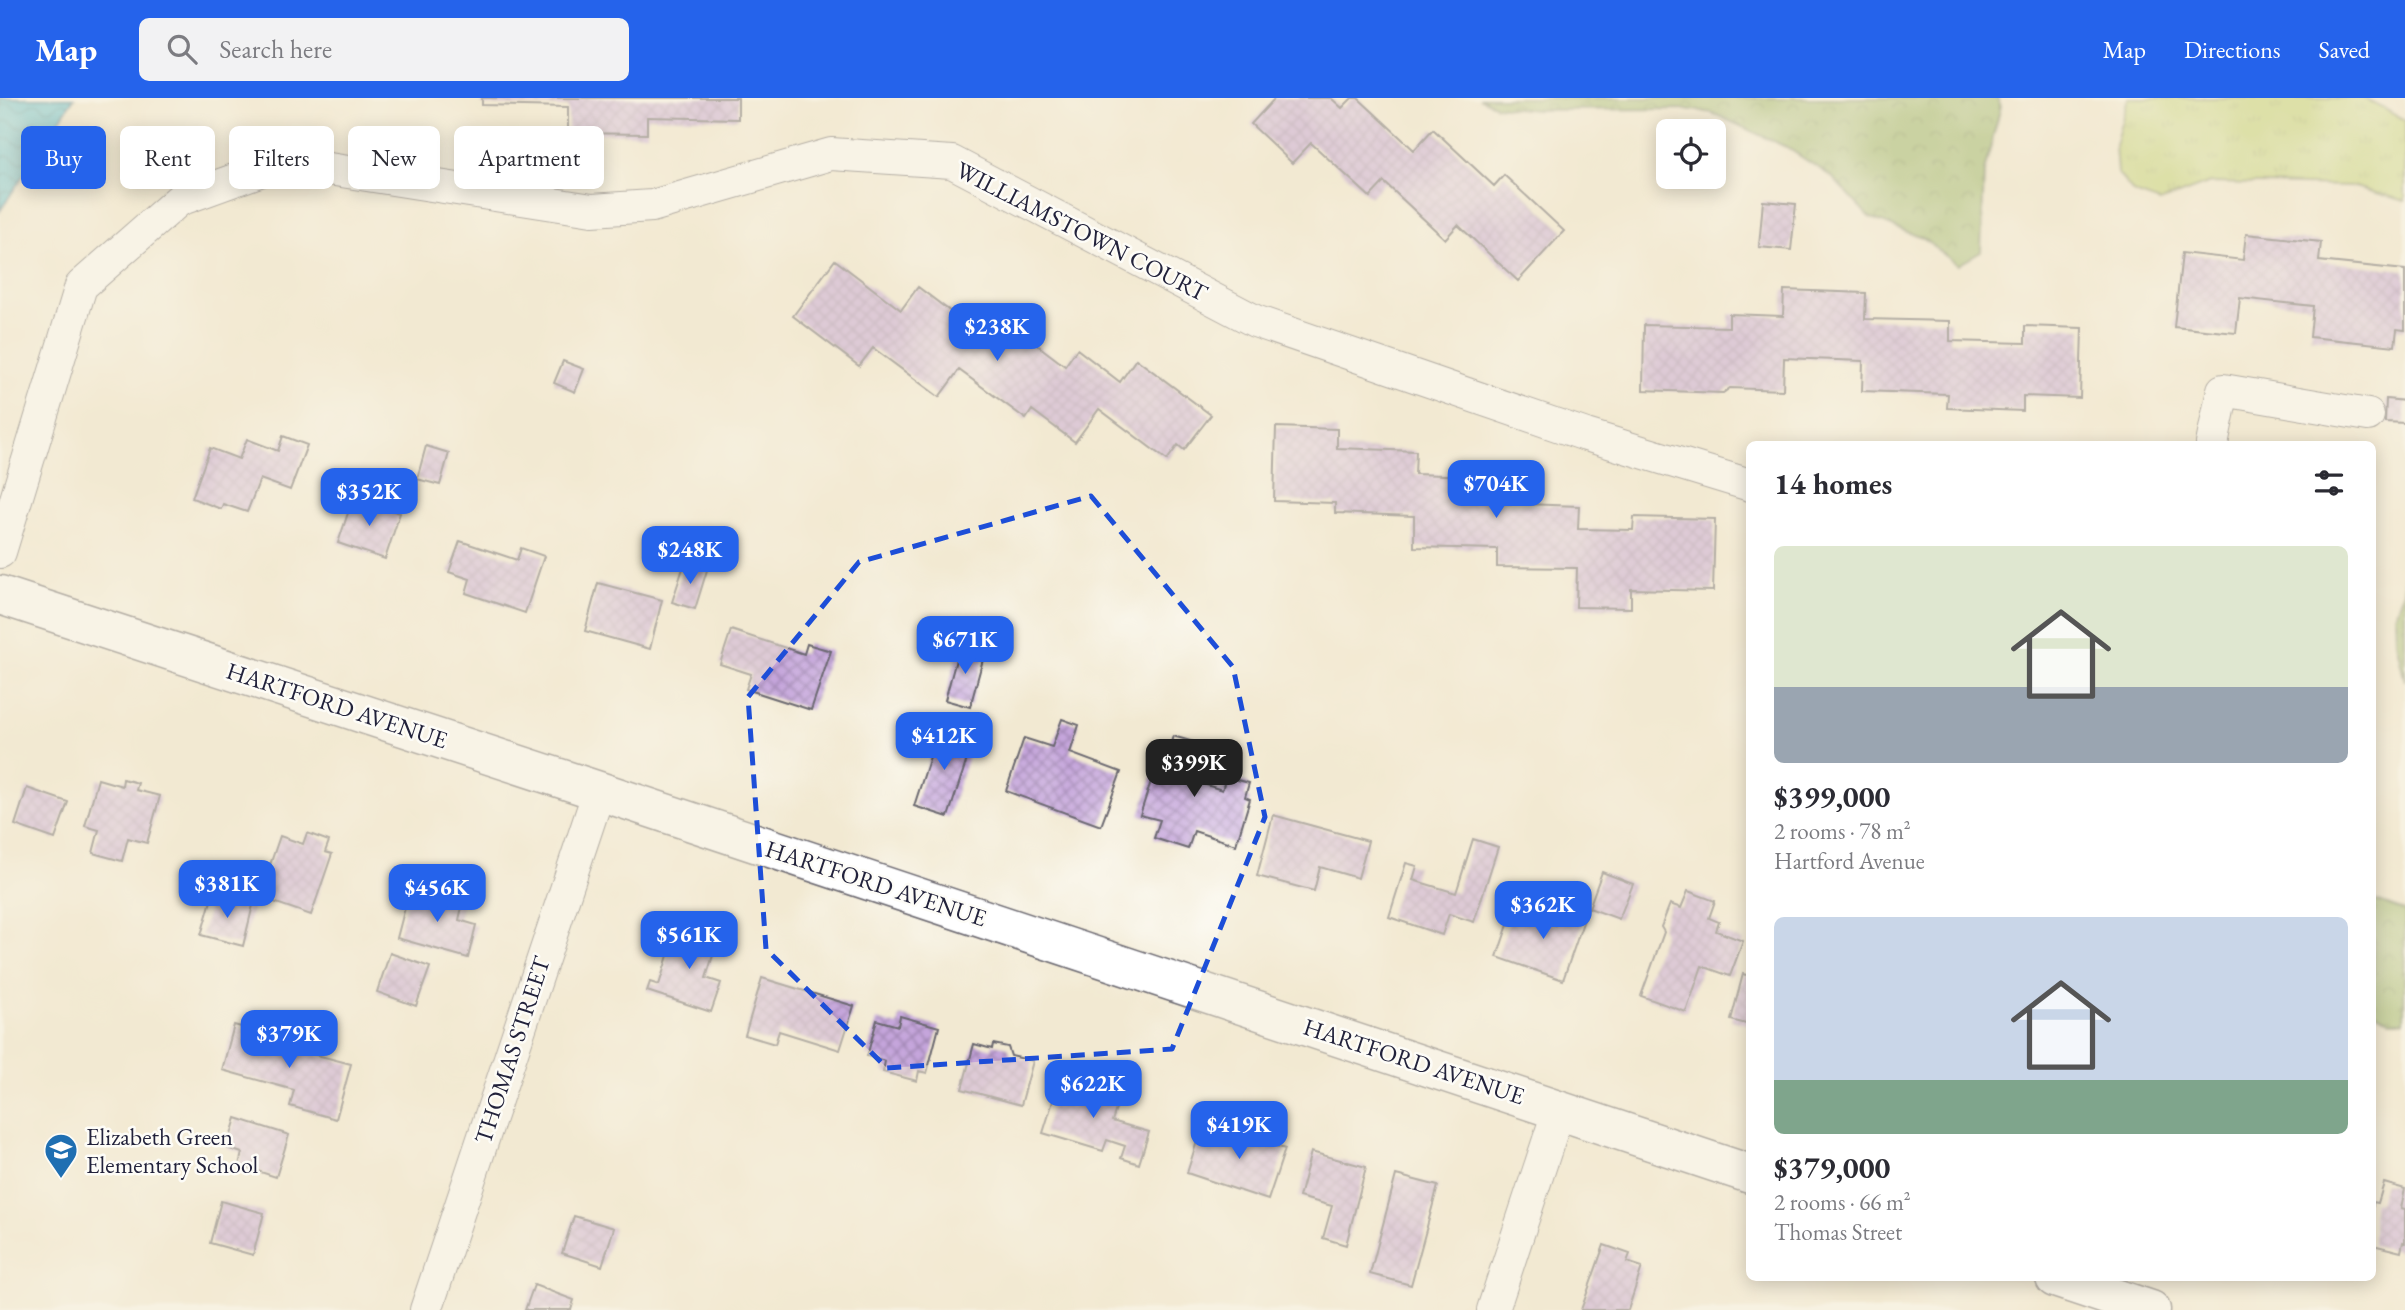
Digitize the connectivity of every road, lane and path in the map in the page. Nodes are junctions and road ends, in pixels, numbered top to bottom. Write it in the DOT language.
graph roads {
  1 [pos="2368,415"];
  2 [pos="2213,441"];
  3 [pos="1746,484"];
  4 [pos="0,551"];
  5 [pos="0,595"];
  6 [pos="600,791"];
  7 [pos="1559,1110"];
  8 [pos="1746,1173"];
  9 [pos="2064,1281"];
  10 [pos="426,1310"];
  11 [pos="1493,1310"];
  12 [pos="2151,1310"];
  1 -- 2 [label="street"];
  3 -- 4 [label="street, WILLIAMSTOWN COURT"];
  5 -- 6 [label="main road, HARTFORD AVENUE"];
  6 -- 7 [label="main road, HARTFORD AVENUE"];
  6 -- 10 [label="street, THOMAS STREET"];
  7 -- 8 [label="main road, HARTFORD AVENUE"];
  7 -- 11 [label="street"];
  9 -- 12 [label="main road"];
}
